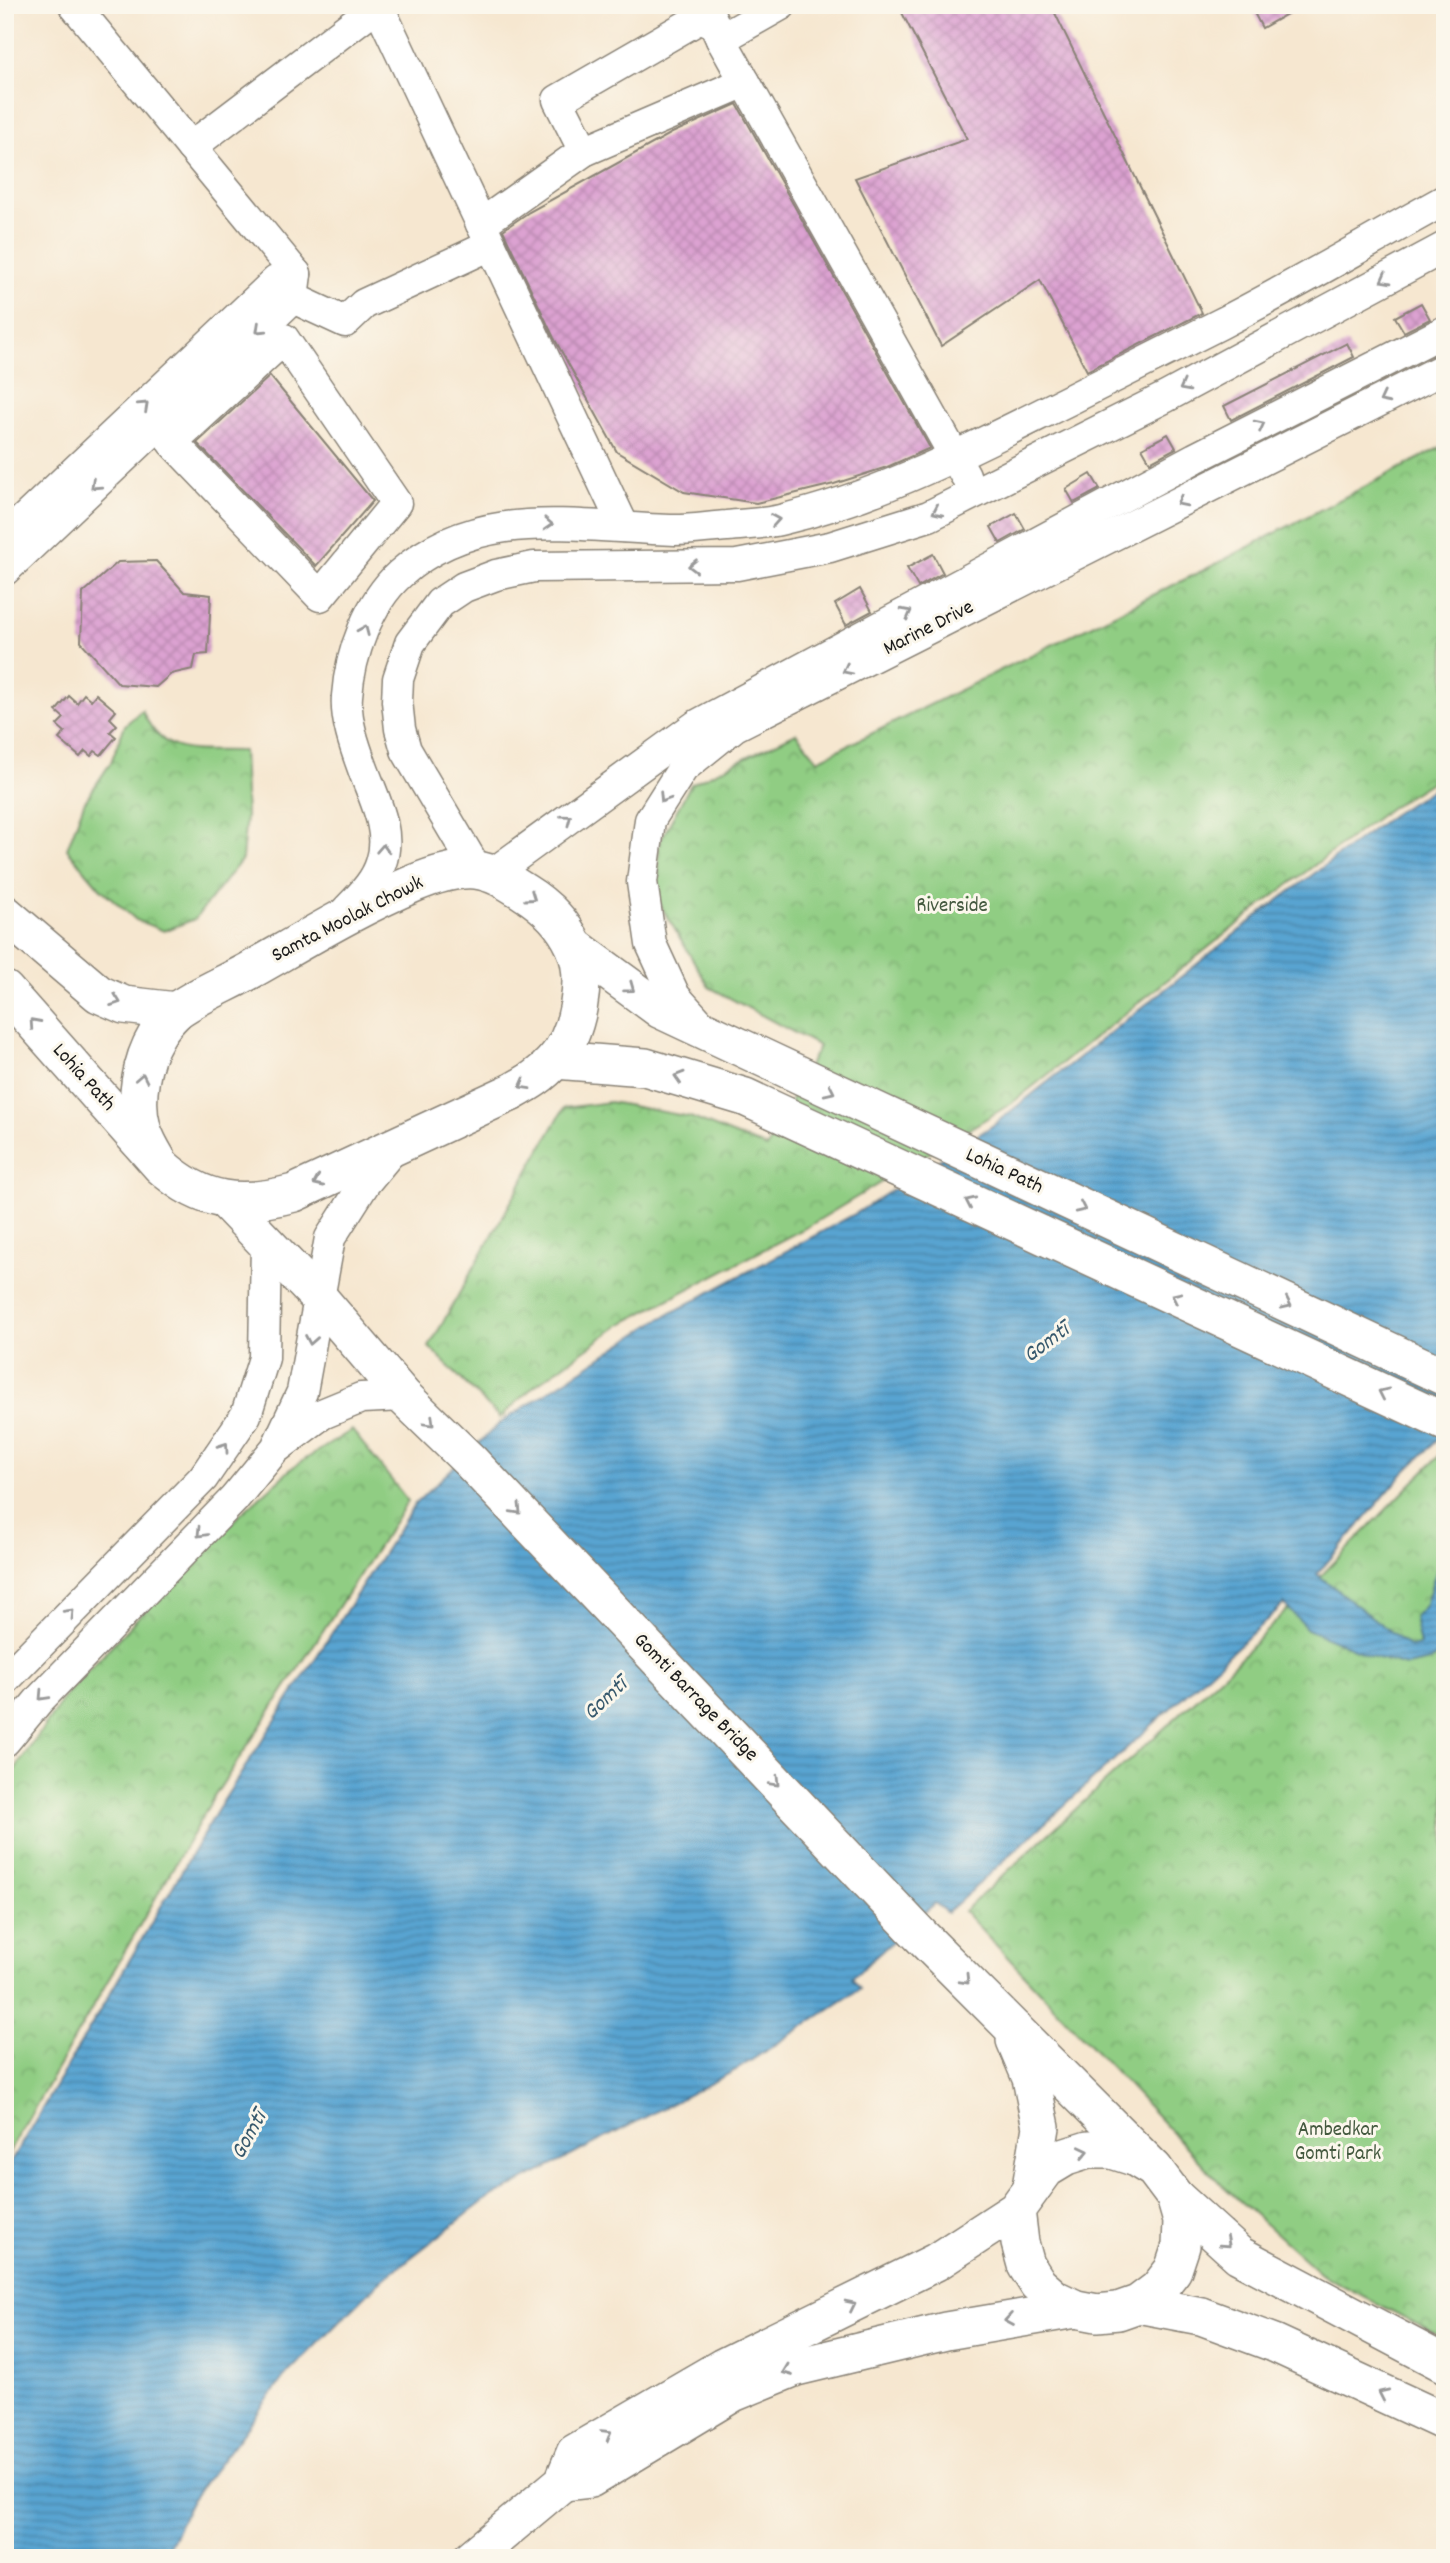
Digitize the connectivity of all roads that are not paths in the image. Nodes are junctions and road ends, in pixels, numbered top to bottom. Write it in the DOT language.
graph roads {
  1 [pos="75,5"];
  2 [pos="378,5"];
  3 [pos="781,5"];
  4 [pos="721,39"];
  5 [pos="745,82"];
  6 [pos="191,147"];
  7 [pos="584,151"];
  8 [pos="1445,200"];
  9 [pos="486,234"];
  10 [pos="1445,247"];
  11 [pos="294,286"];
  12 [pos="1445,331"];
  13 [pos="284,340"];
  14 [pos="1445,368"];
  15 [pos="955,457"];
  16 [pos="975,493"];
  17 [pos="624,527"];
  18 [pos="5,537"];
  19 [pos="5,570"];
  20 [pos="484,872"];
  21 [pos="5,914"];
  22 [pos="334,924"];
  23 [pos="575,947"];
  24 [pos="5,990"];
  25 [pos="176,1011"];
  26 [pos="709,1033"];
  27 [pos="555,1060"];
  28 [pos="394,1147"];
  29 [pos="161,1166"];
  30 [pos="225,1200"];
  31 [pos="266,1243"];
  32 [pos="319,1298"];
  33 [pos="1445,1377"];
  34 [pos="403,1395"];
  35 [pos="1445,1422"];
  36 [pos="276,1448"];
  37 [pos="5,1680"];
  38 [pos="5,1741"];
  39 [pos="1009,2026"];
  40 [pos="1164,2183"];
  41 [pos="1024,2199"];
  42 [pos="1138,2304"];
  43 [pos="1076,2309"];
  44 [pos="1445,2364"];
  45 [pos="1445,2422"];
  46 [pos="563,2482"];
  47 [pos="472,2558"];
  1 -- 6 [label="street"];
  2 -- 6 [label="street"];
  2 -- 9 [label="street"];
  3 -- 4 [label="street"];
  4 -- 5 [label="street"];
  4 -- 7 [label="street"];
  5 -- 7 [label="street"];
  5 -- 15 [label="street"];
  6 -- 11 [label="street"];
  7 -- 9 [label="street"];
  8 -- 15 [label="street"];
  9 -- 11 [label="street"];
  9 -- 17 [label="street"];
  10 -- 16 [label="street, one-way"];
  18 -- 11 [label="street, one-way"];
  11 -- 19 [label="street, one-way"];
  20 -- 12 [label="street, Marine Drive, one-way"];
  13 -- 13 [label="street"];
  14 -- 26 [label="street, Marine Drive, one-way"];
  15 -- 16 [label="street"];
  17 -- 15 [label="street, one-way"];
  16 -- 20 [label="street, one-way"];
  22 -- 17 [label="street, one-way"];
  20 -- 22 [label="main road, Samta Moolak Chowk"];
  20 -- 23 [label="main road, Samta Moolak Chowk, one-way"];
  21 -- 25 [label="main road, one-way"];
  22 -- 25 [label="main road, Samta Moolak Chowk"];
  23 -- 26 [label="main road, Lohia Path, one-way"];
  23 -- 27 [label="main road, Samta Moolak Chowk"];
  29 -- 24 [label="main road, Lohia Path, one-way"];
  29 -- 25 [label="main road, Samta Moolak Chowk, one-way"];
  26 -- 33 [label="main road, Lohia Path, one-way"];
  27 -- 28 [label="main road, Samta Moolak Chowk, one-way"];
  35 -- 27 [label="main road, Lohia Path, one-way"];
  28 -- 30 [label="main road, Samta Moolak Chowk, one-way"];
  28 -- 32 [label="street"];
  29 -- 30 [label="main road, Samta Moolak Chowk"];
  30 -- 31 [label="main road, Gomti Barrage Bridge"];
  31 -- 32 [label="main road, Gomti Barrage Bridge"];
  37 -- 31 [label="street, one-way"];
  32 -- 34 [label="main road, Gomti Barrage Bridge"];
  32 -- 36 [label="street, one-way"];
  34 -- 36 [label="street"];
  34 -- 39 [label="main road, Gomti Barrage Bridge, one-way"];
  36 -- 38 [label="street, one-way"];
  39 -- 40 [label="main road, Gomti Barrage Bridge"];
  39 -- 41 [label="main road"];
  41 -- 40 [label="main road, one-way"];
  40 -- 42 [label="main road"];
  40 -- 44 [label="main road, one-way"];
  41 -- 43 [label="main road"];
  46 -- 41 [label="main road, one-way"];
  42 -- 43 [label="main road"];
  45 -- 42 [label="main road, one-way"];
  43 -- 46 [label="main road, one-way"];
  46 -- 47 [label="main road"];
}
